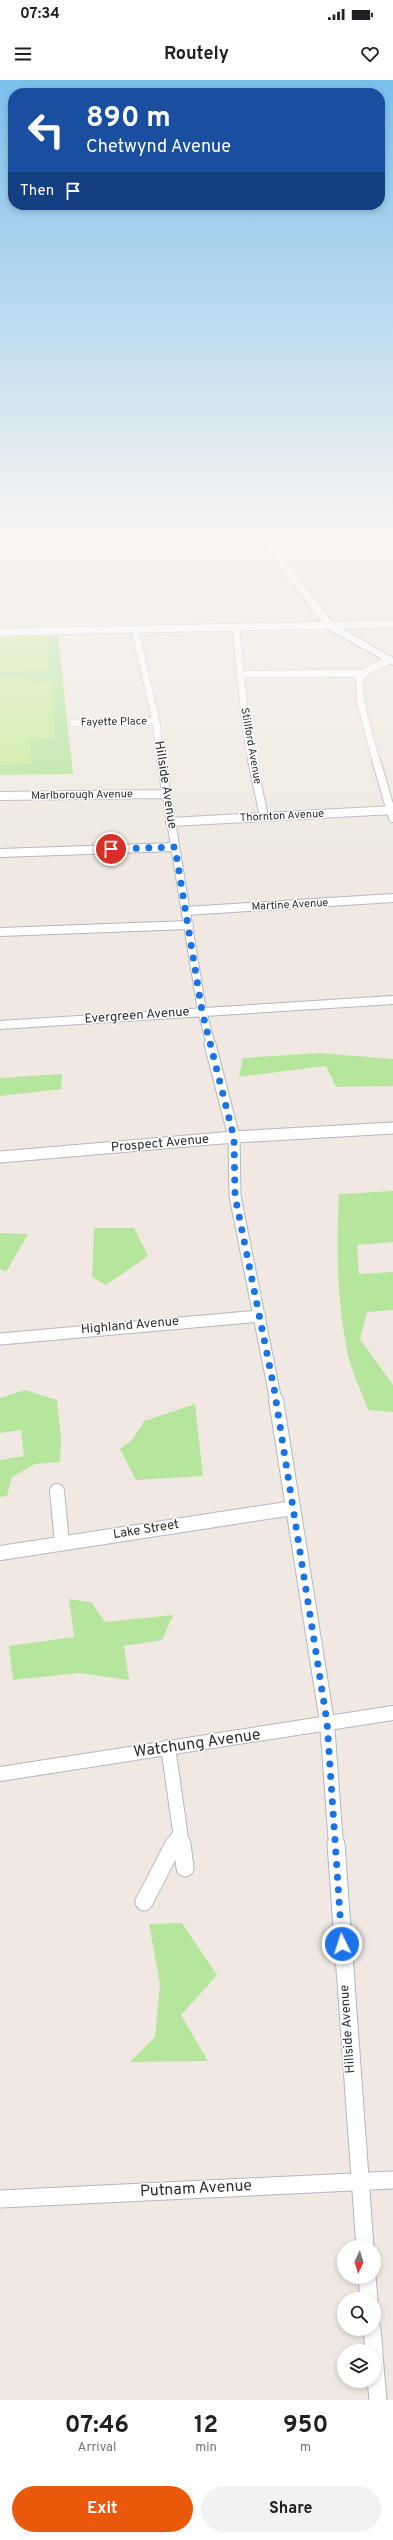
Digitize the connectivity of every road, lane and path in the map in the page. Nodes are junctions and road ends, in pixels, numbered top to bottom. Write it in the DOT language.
graph roads {
  1 [pos="138,640"];
  2 [pos="237,640"];
  3 [pos="355,640"];
  4 [pos="391,661"];
  5 [pos="364,673"];
  6 [pos="240,674"];
  7 [pos="156,721"];
  8 [pos="73,723"];
  9 [pos="165,794"];
  10 [pos="0,796"];
  11 [pos="392,813"];
  12 [pos="264,817"];
  13 [pos="170,822"];
  14 [pos="175,847"];
  15 [pos="0,853"];
  16 [pos="393,898"];
  17 [pos="186,911"];
  18 [pos="189,925"];
  19 [pos="0,932"];
  20 [pos="393,1000"];
  21 [pos="202,1011"];
  22 [pos="0,1025"];
  23 [pos="393,1128"];
  24 [pos="234,1138"];
  25 [pos="0,1157"];
  26 [pos="260,1316"];
  27 [pos="0,1339"];
  28 [pos="57,1491"];
  29 [pos="293,1508"];
  30 [pos="62,1543"];
  31 [pos="0,1553"];
  32 [pos="393,1713"];
  33 [pos="327,1722"];
  34 [pos="168,1747"];
  35 [pos="0,1774"];
  36 [pos="180,1833"];
  37 [pos="185,1868"];
  38 [pos="144,1902"];
  39 [pos="393,2180"];
  40 [pos="359,2181"];
  41 [pos="0,2199"];
  42 [pos="364,2240"];
  43 [pos="377,2388"];
  44 [pos="378,2400"];
  1 -- 7 [label="street, Hillside Avenue"];
  2 -- 6 [label="street, Stillford Avenue"];
  3 -- 4 [label="main road"];
  4 -- 5 [label="street"];
  5 -- 6 [label="street"];
  5 -- 11 [label="street"];
  6 -- 12 [label="street, Stillford Avenue"];
  7 -- 8 [label="street, Fayette Place"];
  7 -- 9 [label="street, Hillside Avenue"];
  9 -- 10 [label="street, Marlborough Avenue"];
  9 -- 13 [label="street, Hillside Avenue"];
  11 -- 12 [label="street, Thornton Avenue"];
  12 -- 13 [label="street, Thornton Avenue"];
  13 -- 14 [label="street, Hillside Avenue"];
  14 -- 15 [label="street"];
  14 -- 17 [label="street, Hillside Avenue"];
  16 -- 17 [label="street, Martine Avenue"];
  17 -- 18 [label="street, Hillside Avenue"];
  18 -- 19 [label="street"];
  18 -- 21 [label="street, Hillside Avenue"];
  20 -- 21 [label="street, Evergreen Avenue"];
  21 -- 22 [label="street, Evergreen Avenue"];
  21 -- 24 [label="street, Hillside Avenue"];
  23 -- 24 [label="street, Prospect Avenue"];
  24 -- 25 [label="street, Prospect Avenue"];
  24 -- 26 [label="street, Hillside Avenue"];
  26 -- 27 [label="street, Highland Avenue"];
  26 -- 29 [label="street, Hillside Avenue"];
  28 -- 30 [label="street"];
  29 -- 30 [label="street, Lake Street"];
  29 -- 33 [label="street, Hillside Avenue"];
  30 -- 31 [label="street, Lake Street"];
  32 -- 33 [label="street, Watchung Avenue"];
  33 -- 34 [label="street, Watchung Avenue"];
  33 -- 40 [label="street, Hillside Avenue"];
  34 -- 35 [label="street, Watchung Avenue"];
  34 -- 36 [label="street"];
  36 -- 37 [label="street"];
  36 -- 38 [label="street"];
  39 -- 40 [label="street, Putnam Avenue"];
  40 -- 41 [label="street, Putnam Avenue"];
  40 -- 42 [label="street, Hillside Avenue"];
  43 -- 44 [label="street"];
}
